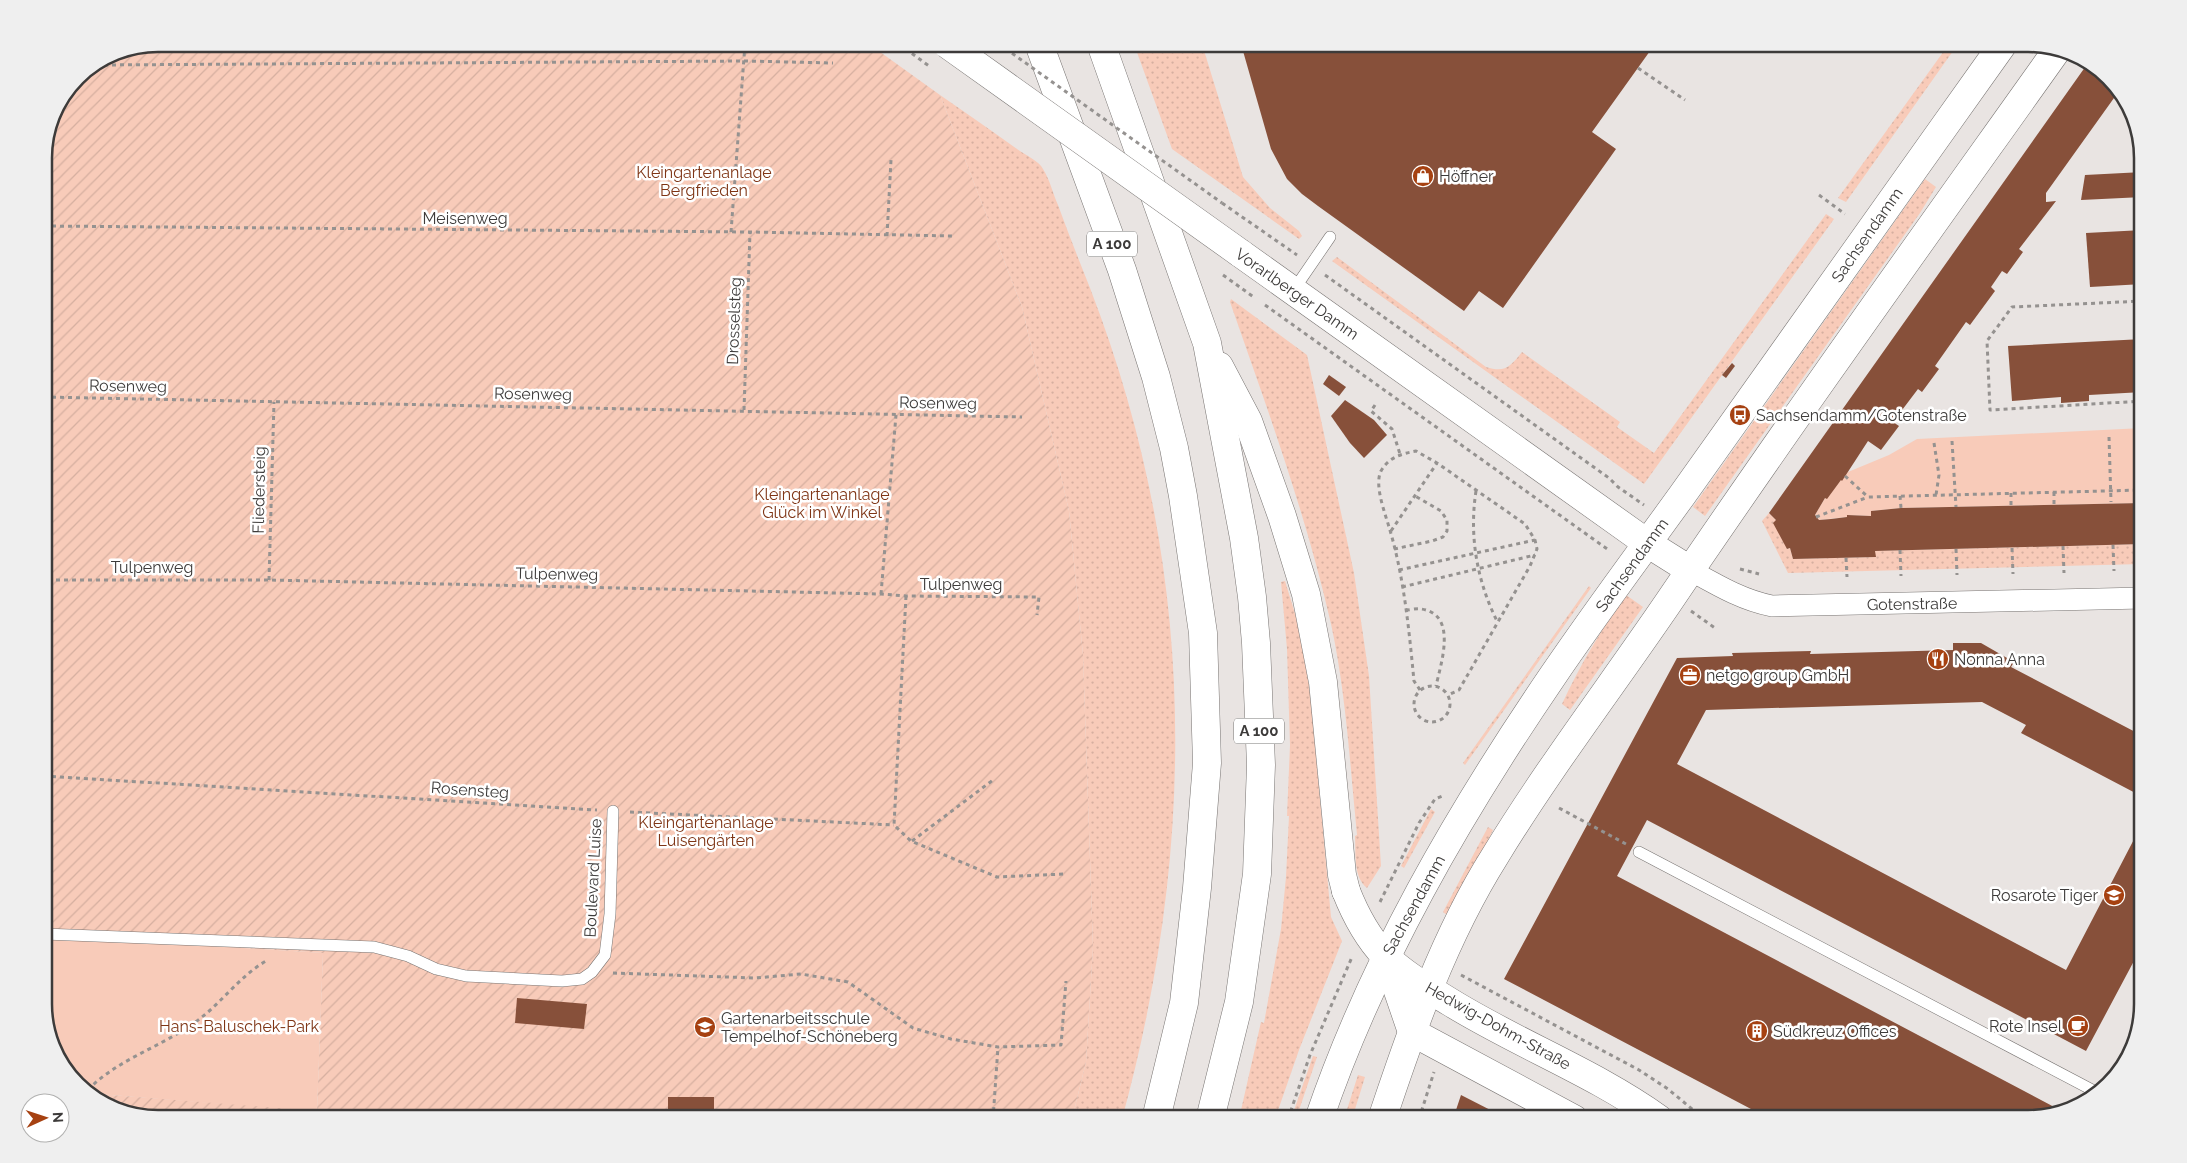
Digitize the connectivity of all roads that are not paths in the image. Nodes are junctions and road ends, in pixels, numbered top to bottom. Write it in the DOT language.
graph roads {
  1 [pos="958,52"];
  2 [pos="1042,52"];
  3 [pos="1104,52"];
  4 [pos="1997,52"];
  5 [pos="2052,56"];
  6 [pos="1330,237"];
  7 [pos="1293,291"];
  8 [pos="1207,343"];
  9 [pos="1647,544"];
  10 [pos="1697,559"];
  11 [pos="2134,598"];
  12 [pos="613,811"];
  13 [pos="1639,852"];
  14 [pos="53,934"];
  15 [pos="1386,956"];
  16 [pos="1429,989"];
  17 [pos="1412,1032"];
  18 [pos="2091,1089"];
  19 [pos="1158,1110"];
  20 [pos="1212,1110"];
  21 [pos="1322,1110"];
  22 [pos="1385,1110"];
  23 [pos="1557,1110"];
  24 [pos="1646,1110"];
  1 -- 7 [label="main road, Vorarlberger Damm, bridge"];
  2 -- 19 [label="main road, A 100"];
  3 -- 8 [label="main road, A 100"];
  4 -- 9 [label="main road, Sachsendamm"];
  5 -- 10 [label="main road"];
  6 -- 7 [label="lane"];
  7 -- 9 [label="main road, Vorarlberger Damm"];
  8 -- 15 [label="main road"];
  8 -- 20 [label="main road, A 100"];
  9 -- 10 [label="main road, Vorarlberger Damm"];
  9 -- 15 [label="main road, Sachsendamm"];
  10 -- 11 [label="street, Gotenstraße"];
  10 -- 16 [label="main road"];
  12 -- 14 [label="lane, Boulevard Luise"];
  13 -- 18 [label="lane"];
  15 -- 16 [label="main road, Hedwig-Dohm-Straße"];
  15 -- 17 [label="main road, Hedwig-Dohm-Straße"];
  15 -- 21 [label="main road, Sachsendamm"];
  16 -- 17 [label="main road"];
  16 -- 24 [label="main road, Hedwig-Dohm-Straße"];
  17 -- 22 [label="main road"];
  17 -- 23 [label="main road"];
}
